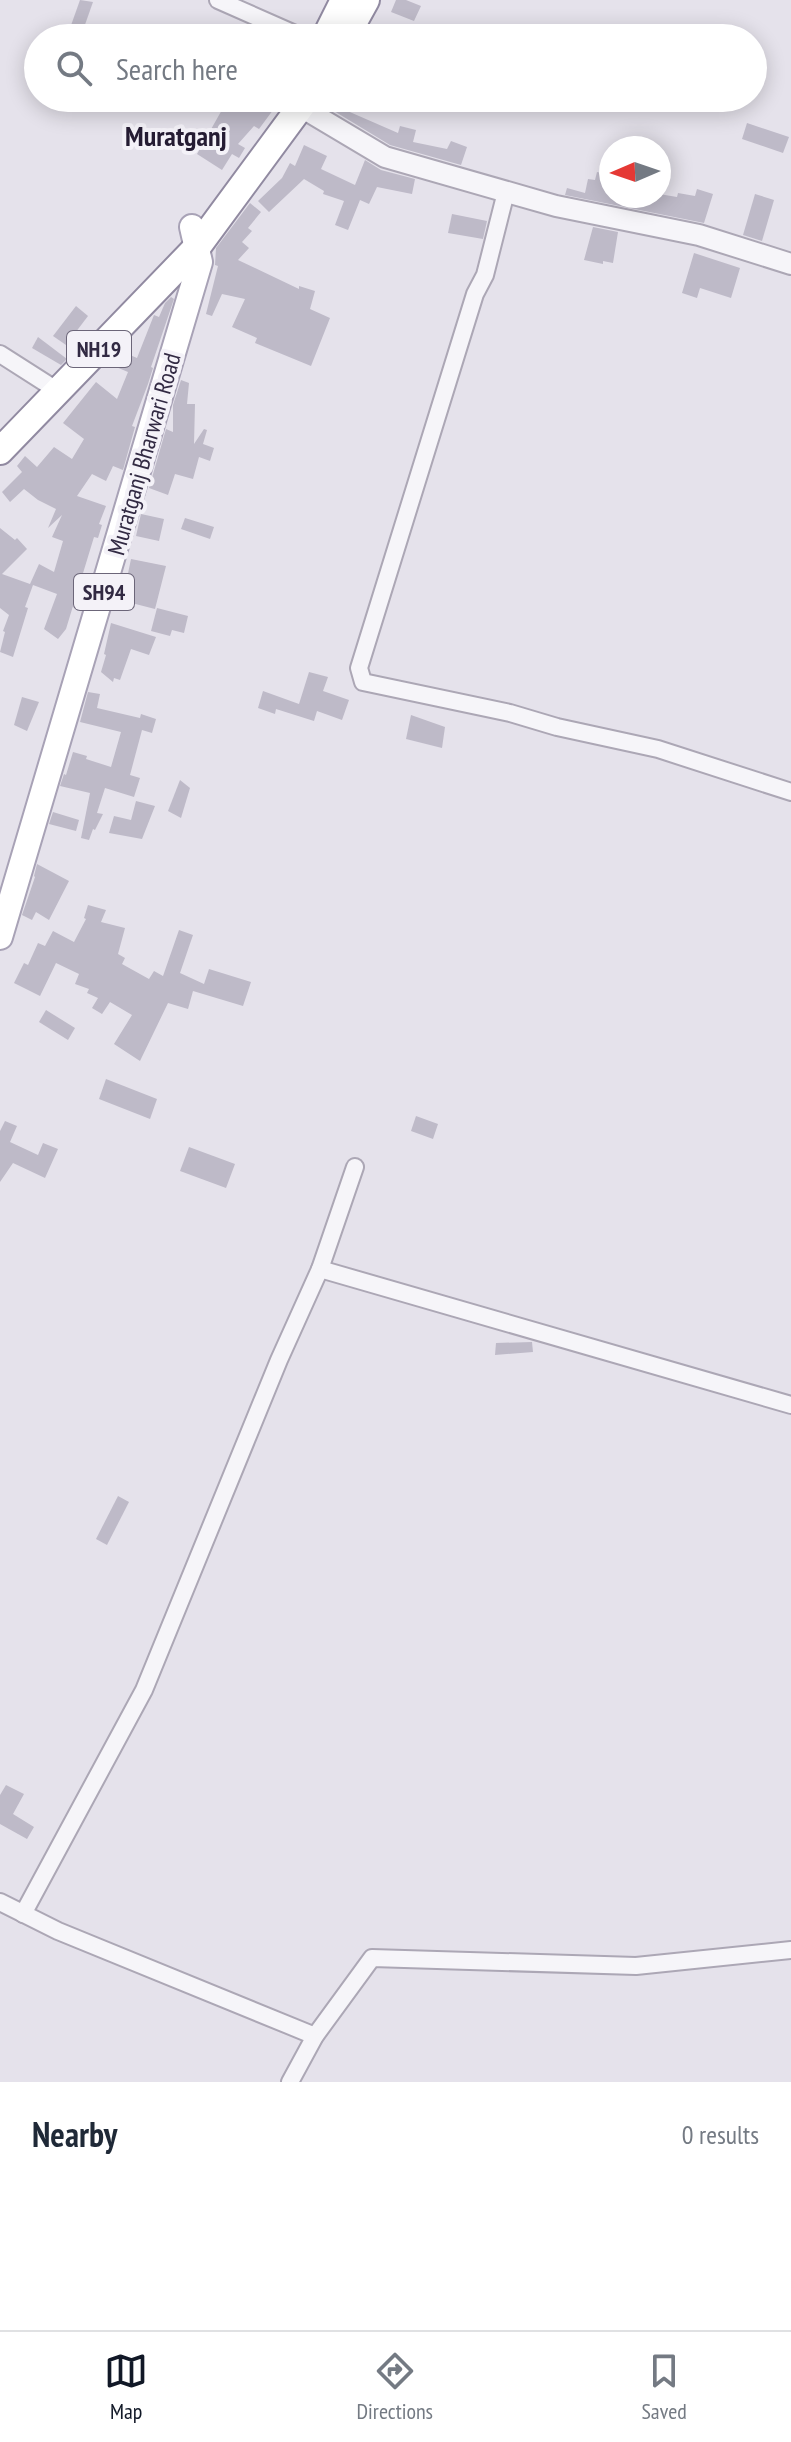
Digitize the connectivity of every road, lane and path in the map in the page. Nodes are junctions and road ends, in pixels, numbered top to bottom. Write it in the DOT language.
graph roads {
  1 [pos="218,0"];
  2 [pos="344,0"];
  3 [pos="366,0"];
  4 [pos="272,24"];
  5 [pos="332,24"];
  6 [pos="353,24"];
  7 [pos="286,112"];
  8 [pos="314,112"];
  9 [pos="506,192"];
  10 [pos="191,237"];
  11 [pos="791,264"];
  12 [pos="0,354"];
  13 [pos="50,386"];
  14 [pos="0,426"];
  15 [pos="0,451"];
  16 [pos="791,792"];
  17 [pos="0,937"];
  18 [pos="355,1167"];
  19 [pos="320,1269"];
  20 [pos="791,1405"];
  21 [pos="0,1902"];
  22 [pos="23,1914"];
  23 [pos="791,1950"];
  24 [pos="315,2036"];
  25 [pos="290,2082"];
  1 -- 4 [label="street"];
  2 -- 5 [label="highway"];
  3 -- 6 [label="highway"];
  7 -- 10 [label="highway, NH19"];
  8 -- 9 [label="street"];
  9 -- 11 [label="street"];
  9 -- 16 [label="street"];
  10 -- 13 [label="highway, NH19"];
  10 -- 17 [label="main road, Muratganj Bharwari Road / SH94"];
  12 -- 13 [label="street"];
  13 -- 14 [label="highway, NH19"];
  13 -- 15 [label="highway, NH19"];
  18 -- 19 [label="street"];
  19 -- 20 [label="street"];
  19 -- 22 [label="street"];
  21 -- 22 [label="street"];
  22 -- 24 [label="street"];
  23 -- 24 [label="street"];
  24 -- 25 [label="street"];
}
